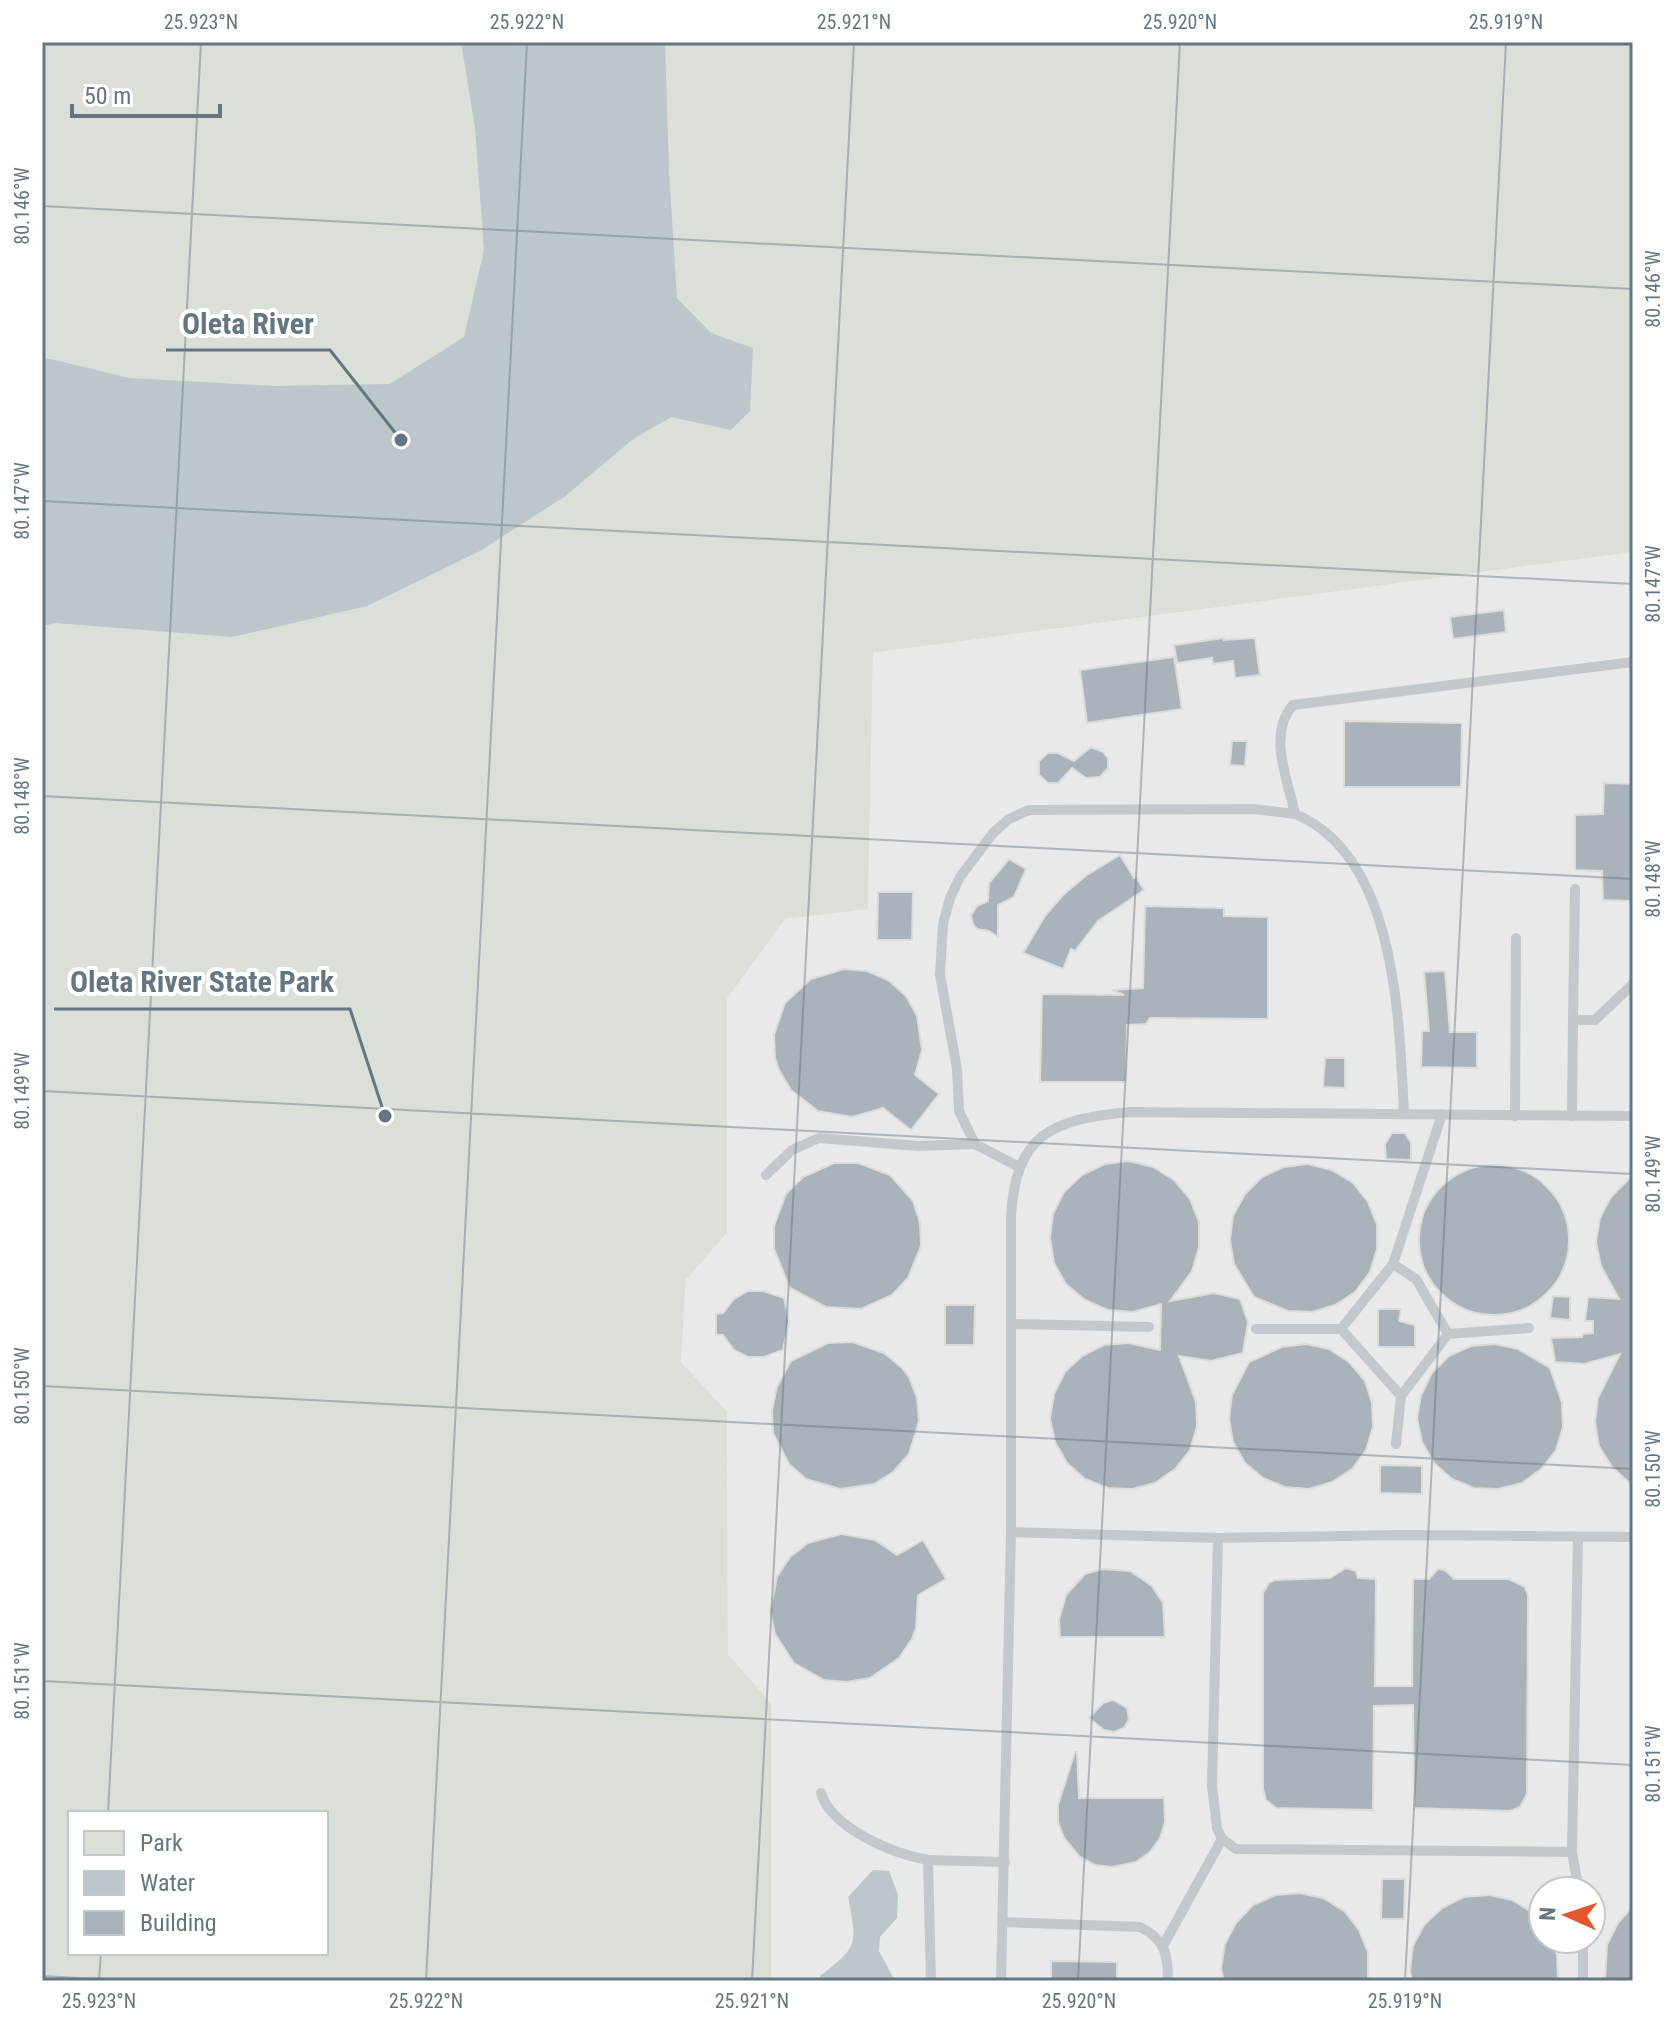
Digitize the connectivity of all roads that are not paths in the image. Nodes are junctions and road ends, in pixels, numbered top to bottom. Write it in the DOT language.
graph roads {
  1 [pos="1633,662"];
  2 [pos="1295,814"];
  3 [pos="1575,889"];
  4 [pos="1516,938"];
  5 [pos="1633,984"];
  6 [pos="1573,1020"];
  7 [pos="1404,1113"];
  8 [pos="1442,1114"];
  9 [pos="1515,1116"];
  10 [pos="1572,1116"];
  11 [pos="1633,1116"];
  12 [pos="975,1144"];
  13 [pos="1019,1167"];
  14 [pos="766,1175"];
  15 [pos="1393,1264"];
  16 [pos="1011,1324"];
  17 [pos="1149,1327"];
  18 [pos="1529,1328"];
  19 [pos="1256,1329"];
  20 [pos="1341,1329"];
  21 [pos="1448,1334"];
  22 [pos="1401,1396"];
  23 [pos="1396,1444"];
  24 [pos="1011,1532"];
  25 [pos="1578,1537"];
  26 [pos="1633,1537"];
  27 [pos="1218,1538"];
  28 [pos="821,1793"];
  29 [pos="1222,1839"];
  30 [pos="1572,1852"];
  31 [pos="928,1860"];
  32 [pos="1005,1862"];
  33 [pos="1576,1875"];
  34 [pos="1003,1922"];
  35 [pos="1164,1944"];
  36 [pos="1583,1955"];
  37 [pos="931,1981"];
  38 [pos="1001,1981"];
  39 [pos="1168,1981"];
  40 [pos="1583,1981"];
  1 -- 2 [label="lane"];
  2 -- 7 [label="lane"];
  2 -- 12 [label="lane"];
  3 -- 6 [label="lane"];
  4 -- 9 [label="lane"];
  5 -- 6 [label="lane"];
  6 -- 10 [label="lane"];
  7 -- 8 [label="lane"];
  7 -- 13 [label="lane"];
  8 -- 9 [label="lane"];
  8 -- 15 [label="lane"];
  9 -- 10 [label="lane"];
  10 -- 11 [label="lane"];
  12 -- 13 [label="lane"];
  12 -- 14 [label="lane"];
  13 -- 16 [label="lane"];
  15 -- 20 [label="lane"];
  15 -- 21 [label="lane"];
  16 -- 17 [label="lane"];
  16 -- 24 [label="lane"];
  18 -- 21 [label="lane"];
  19 -- 20 [label="lane"];
  20 -- 22 [label="lane"];
  21 -- 22 [label="lane"];
  22 -- 23 [label="lane"];
  24 -- 27 [label="lane"];
  24 -- 32 [label="lane"];
  25 -- 26 [label="lane"];
  25 -- 27 [label="lane"];
  25 -- 30 [label="lane"];
  27 -- 29 [label="lane"];
  28 -- 31 [label="lane"];
  29 -- 30 [label="lane"];
  29 -- 35 [label="lane"];
  30 -- 33 [label="lane"];
  31 -- 32 [label="lane"];
  31 -- 37 [label="lane"];
  32 -- 34 [label="lane"];
  34 -- 35 [label="lane"];
  34 -- 38 [label="lane"];
  35 -- 39 [label="lane"];
  36 -- 40 [label="lane"];
}
